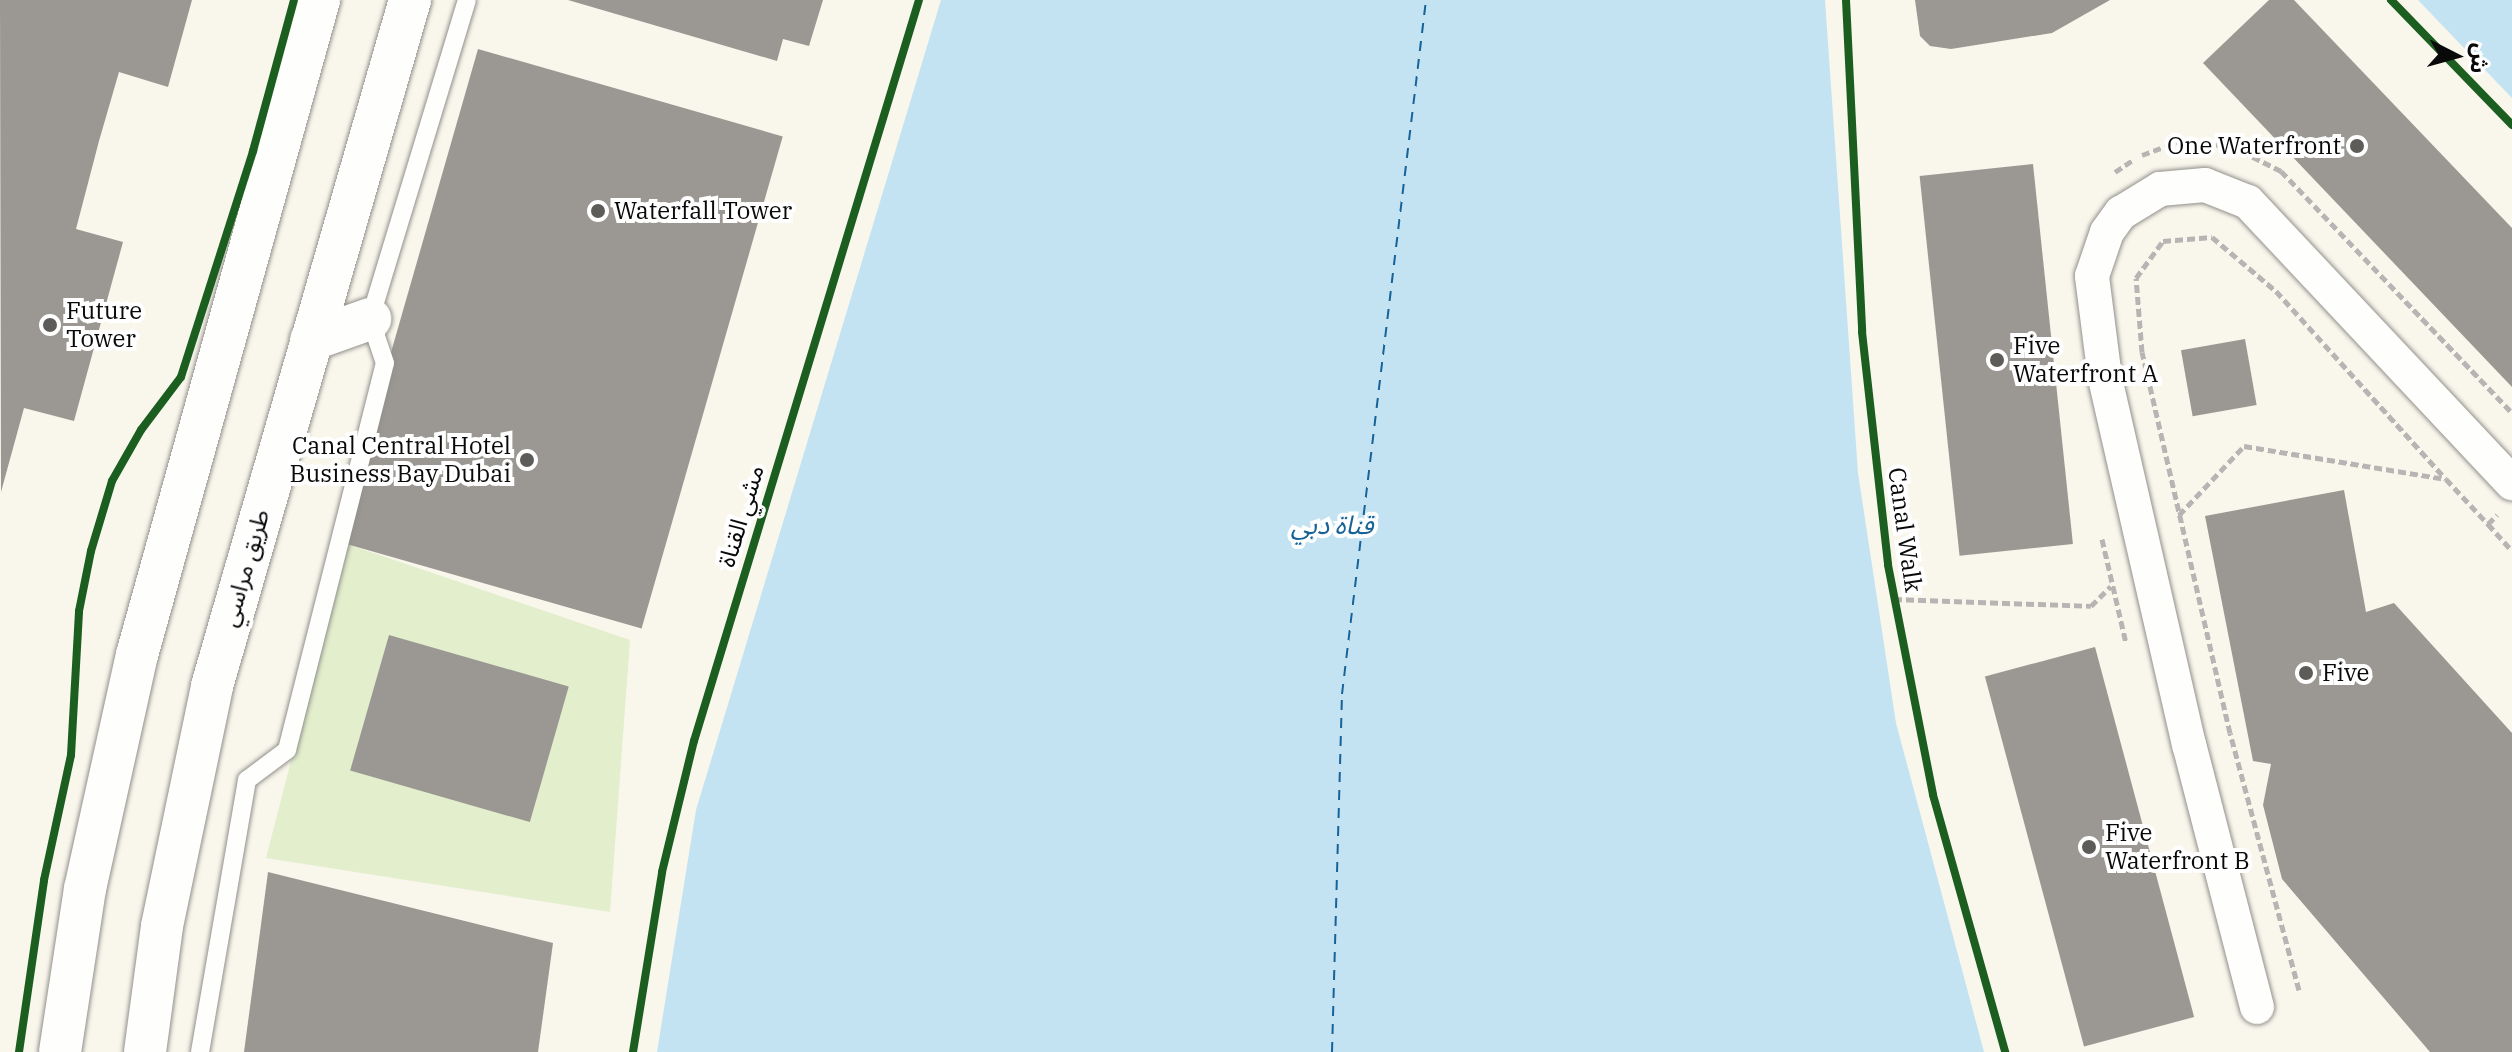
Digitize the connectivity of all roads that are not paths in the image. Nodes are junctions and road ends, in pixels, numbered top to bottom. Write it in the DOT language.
graph roads {
  1 [pos="319,0"];
  2 [pos="467,0"];
  3 [pos="410,12"];
  4 [pos="370,319"];
  5 [pos="311,340"];
  6 [pos="2508,496"];
  7 [pos="2257,1007"];
  8 [pos="60,1052"];
  9 [pos="145,1052"];
  10 [pos="200,1052"];
  1 -- 8 [label="street"];
  2 -- 4 [label="lane"];
  3 -- 5 [label="street, طريق مراسي"];
  4 -- 5 [label="street"];
  4 -- 10 [label="lane"];
  5 -- 9 [label="street, طريق مراسي"];
  6 -- 7 [label="street"];
}
